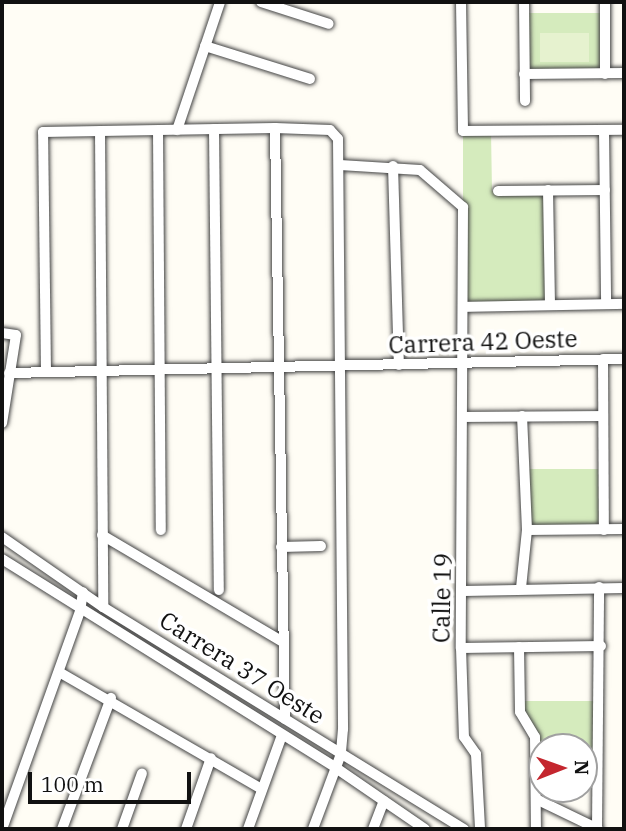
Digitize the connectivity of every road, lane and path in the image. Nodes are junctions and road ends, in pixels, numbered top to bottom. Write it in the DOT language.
graph roads {
  1 [pos="220,2"];
  2 [pos="261,2"];
  3 [pos="461,2"];
  4 [pos="524,2"];
  5 [pos="605,2"];
  6 [pos="329,24"];
  7 [pos="205,46"];
  8 [pos="524,74"];
  9 [pos="605,74"];
  10 [pos="624,74"];
  11 [pos="310,79"];
  12 [pos="525,101"];
  13 [pos="275,128"];
  14 [pos="214,129"];
  15 [pos="177,130"];
  16 [pos="604,130"];
  17 [pos="624,130"];
  18 [pos="100,131"];
  19 [pos="158,131"];
  20 [pos="340,165"];
  21 [pos="393,166"];
  22 [pos="548,190"];
  23 [pos="605,190"];
  24 [pos="498,191"];
  25 [pos="606,303"];
  26 [pos="550,304"];
  27 [pos="624,304"];
  28 [pos="463,307"];
  29 [pos="2,333"];
  30 [pos="603,359"];
  31 [pos="624,359"];
  32 [pos="463,363"];
  33 [pos="399,365"];
  34 [pos="343,368"];
  35 [pos="280,369"];
  36 [pos="161,371"];
  37 [pos="218,371"];
  38 [pos="46,372"];
  39 [pos="9,373"];
  40 [pos="103,374"];
  41 [pos="603,415"];
  42 [pos="522,416"];
  43 [pos="463,417"];
  44 [pos="2,423"];
  45 [pos="624,529"];
  46 [pos="161,530"];
  47 [pos="527,530"];
  48 [pos="604,530"];
  49 [pos="102,535"];
  50 [pos="2,537"];
  51 [pos="321,546"];
  52 [pos="281,547"];
  53 [pos="2,559"];
  54 [pos="599,587"];
  55 [pos="624,587"];
  56 [pos="520,588"];
  57 [pos="219,590"];
  58 [pos="464,591"];
  59 [pos="83,592"];
  60 [pos="103,607"];
  61 [pos="80,611"];
  62 [pos="283,642"];
  63 [pos="601,646"];
  64 [pos="519,647"];
  65 [pos="461,648"];
  66 [pos="59,672"];
  67 [pos="111,698"];
  68 [pos="285,719"];
  69 [pos="533,733"];
  70 [pos="282,734"];
  71 [pos="341,754"];
  72 [pos="211,758"];
  73 [pos="336,768"];
  74 [pos="142,773"];
  75 [pos="262,789"];
  76 [pos="384,801"];
  77 [pos="536,803"];
  78 [pos="544,803"];
  79 [pos="436,815"];
  80 [pos="2,829"];
  81 [pos="62,829"];
  82 [pos="122,829"];
  83 [pos="186,829"];
  84 [pos="248,829"];
  85 [pos="313,829"];
  86 [pos="373,829"];
  87 [pos="425,829"];
  88 [pos="432,829"];
  89 [pos="464,829"];
  90 [pos="480,829"];
  91 [pos="536,829"];
  92 [pos="597,829"];
  1 -- 7 [label="street"];
  2 -- 6 [label="street"];
  3 -- 16 [label="street"];
  4 -- 8 [label="street"];
  5 -- 9 [label="street"];
  7 -- 11 [label="street"];
  7 -- 15 [label="street"];
  8 -- 9 [label="street"];
  8 -- 12 [label="street"];
  9 -- 10 [label="street"];
  13 -- 14 [label="street"];
  13 -- 20 [label="street"];
  13 -- 35 [label="street"];
  14 -- 15 [label="street"];
  14 -- 37 [label="street"];
  15 -- 19 [label="street"];
  16 -- 17 [label="street"];
  16 -- 23 [label="street"];
  18 -- 19 [label="street"];
  18 -- 38 [label="street"];
  18 -- 40 [label="street"];
  19 -- 36 [label="street"];
  20 -- 21 [label="street, Calle 19"];
  20 -- 34 [label="street"];
  21 -- 28 [label="street, Calle 19"];
  21 -- 33 [label="street"];
  22 -- 23 [label="street"];
  22 -- 24 [label="street"];
  22 -- 26 [label="street"];
  23 -- 25 [label="street"];
  25 -- 26 [label="street"];
  25 -- 27 [label="street"];
  26 -- 28 [label="street"];
  28 -- 32 [label="street, Calle 19"];
  29 -- 39 [label="street"];
  30 -- 31 [label="street, Carrera 42 Oeste"];
  30 -- 32 [label="street, Carrera 42 Oeste"];
  30 -- 41 [label="street"];
  32 -- 33 [label="street, Carrera 42 Oeste"];
  32 -- 43 [label="street, Calle 19"];
  33 -- 34 [label="street, Carrera 42 Oeste"];
  34 -- 35 [label="street, Carrera 42 Oeste"];
  34 -- 71 [label="street"];
  35 -- 37 [label="street, Carrera 42 Oeste"];
  35 -- 52 [label="street"];
  36 -- 37 [label="street, Carrera 42 Oeste"];
  36 -- 40 [label="street, Carrera 42 Oeste"];
  36 -- 46 [label="street"];
  37 -- 57 [label="street"];
  38 -- 39 [label="street, Carrera 42 Oeste"];
  38 -- 40 [label="street, Carrera 42 Oeste"];
  39 -- 44 [label="street"];
  40 -- 49 [label="street"];
  41 -- 42 [label="street"];
  41 -- 48 [label="street"];
  42 -- 43 [label="street"];
  42 -- 47 [label="street"];
  43 -- 58 [label="street, Calle 19"];
  45 -- 48 [label="street"];
  47 -- 48 [label="street"];
  47 -- 56 [label="street"];
  49 -- 60 [label="street"];
  49 -- 62 [label="street"];
  50 -- 59 [label="street, Carrera 37 Oeste"];
  51 -- 52 [label="street"];
  52 -- 62 [label="street"];
  53 -- 61 [label="street, Carrera 37 Oeste"];
  54 -- 55 [label="street"];
  54 -- 56 [label="street"];
  54 -- 63 [label="street"];
  56 -- 58 [label="street"];
  58 -- 65 [label="street, Calle 19"];
  59 -- 60 [label="street, Carrera 37 Oeste"];
  59 -- 61 [label="street"];
  60 -- 68 [label="street, Carrera 37 Oeste"];
  61 -- 66 [label="street"];
  61 -- 70 [label="street, Carrera 37 Oeste"];
  62 -- 68 [label="street"];
  63 -- 64 [label="street"];
  63 -- 92 [label="street"];
  64 -- 65 [label="street"];
  64 -- 69 [label="street"];
  65 -- 90 [label="street, Calle 19"];
  66 -- 67 [label="street"];
  66 -- 80 [label="street"];
  67 -- 72 [label="street"];
  67 -- 81 [label="street"];
  68 -- 71 [label="street, Carrera 37 Oeste"];
  70 -- 73 [label="street, Carrera 37 Oeste"];
  70 -- 75 [label="street"];
  71 -- 73 [label="street"];
  71 -- 79 [label="street, Carrera 37 Oeste"];
  72 -- 75 [label="street"];
  72 -- 83 [label="street"];
  73 -- 76 [label="street, Carrera 37 Oeste"];
  73 -- 85 [label="street"];
  74 -- 82 [label="street"];
  75 -- 84 [label="street"];
  76 -- 86 [label="street"];
  76 -- 87 [label="street, Carrera 37 Oeste"];
  77 -- 91 [label="street"];
  78 -- 92 [label="street"];
  79 -- 88 [label="street"];
  79 -- 89 [label="street, Carrera 37 Oeste"];
}
